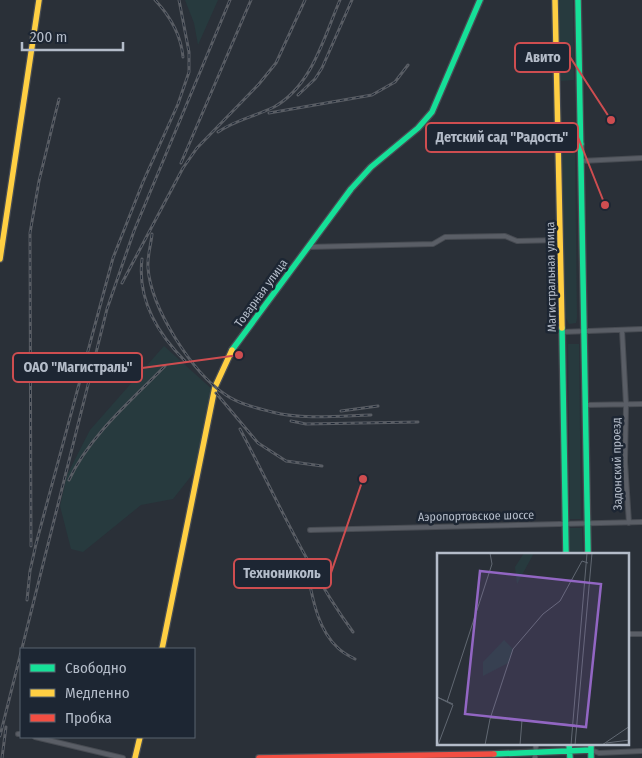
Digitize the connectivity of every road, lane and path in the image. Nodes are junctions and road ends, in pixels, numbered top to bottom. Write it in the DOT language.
graph roads {
  1 [pos="40,0"];
  2 [pos="480,0"];
  3 [pos="555,0"];
  4 [pos="578,0"];
  5 [pos="581,144"];
  6 [pos="558,145"];
  7 [pos="642,158"];
  8 [pos="581,161"];
  9 [pos="560,240"];
  10 [pos="308,247"];
  11 [pos="0,259"];
  12 [pos="642,329"];
  13 [pos="622,330"];
  14 [pos="583,331"];
  15 [pos="562,332"];
  16 [pos="626,404"];
  17 [pos="642,404"];
  18 [pos="585,405"];
  19 [pos="642,522"];
  20 [pos="587,523"];
  21 [pos="629,523"];
  22 [pos="566,524"];
  23 [pos="310,530"];
  24 [pos="566,553"];
  25 [pos="588,553"];
  26 [pos="162,648"];
  27 [pos="38,738"];
  28 [pos="140,738"];
  29 [pos="591,747"];
  30 [pos="642,751"];
  31 [pos="570,755"];
  32 [pos="406,756"];
  33 [pos="436,756"];
  34 [pos="470,756"];
  35 [pos="503,756"];
  36 [pos="535,756"];
  37 [pos="303,757"];
  38 [pos="342,757"];
  39 [pos="374,757"];
  40 [pos="123,758"];
  41 [pos="135,758"];
  42 [pos="259,758"];
  43 [pos="591,758"];
  1 -- 11 [label="street"];
  2 -- 10 [label="street, Товарная улица"];
  3 -- 6 [label="street, Магистральная улица"];
  4 -- 5 [label="street"];
  5 -- 6 [label="street"];
  5 -- 8 [label="street"];
  6 -- 9 [label="street, Магистральная улица"];
  7 -- 8 [label="street"];
  8 -- 14 [label="street"];
  9 -- 10 [label="street"];
  9 -- 15 [label="street, Магистральная улица"];
  10 -- 26 [label="street, Товарная улица"];
  12 -- 13 [label="street"];
  13 -- 14 [label="street"];
  13 -- 16 [label="street, Задонский проезд"];
  14 -- 15 [label="street"];
  14 -- 18 [label="street"];
  15 -- 22 [label="street, Магистральная улица"];
  16 -- 17 [label="street"];
  16 -- 18 [label="street"];
  16 -- 21 [label="street, Задонский проезд"];
  18 -- 20 [label="street"];
  19 -- 21 [label="street, Аэропортовское шоссе"];
  20 -- 21 [label="street, Аэропортовское шоссе"];
  20 -- 22 [label="street, Аэропортовское шоссе"];
  20 -- 25 [label="street"];
  22 -- 23 [label="street, Аэропортовское шоссе"];
  22 -- 24 [label="street, Магистральная улица"];
  27 -- 40 [label="street"];
  28 -- 41 [label="street"];
  29 -- 30 [label="street"];
  29 -- 31 [label="street"];
  29 -- 43 [label="street"];
  31 -- 36 [label="street"];
  32 -- 33 [label="street"];
  32 -- 39 [label="street"];
  33 -- 34 [label="street"];
  34 -- 35 [label="street"];
  35 -- 36 [label="street"];
  37 -- 38 [label="street"];
  37 -- 42 [label="street"];
  38 -- 39 [label="street"];
}
